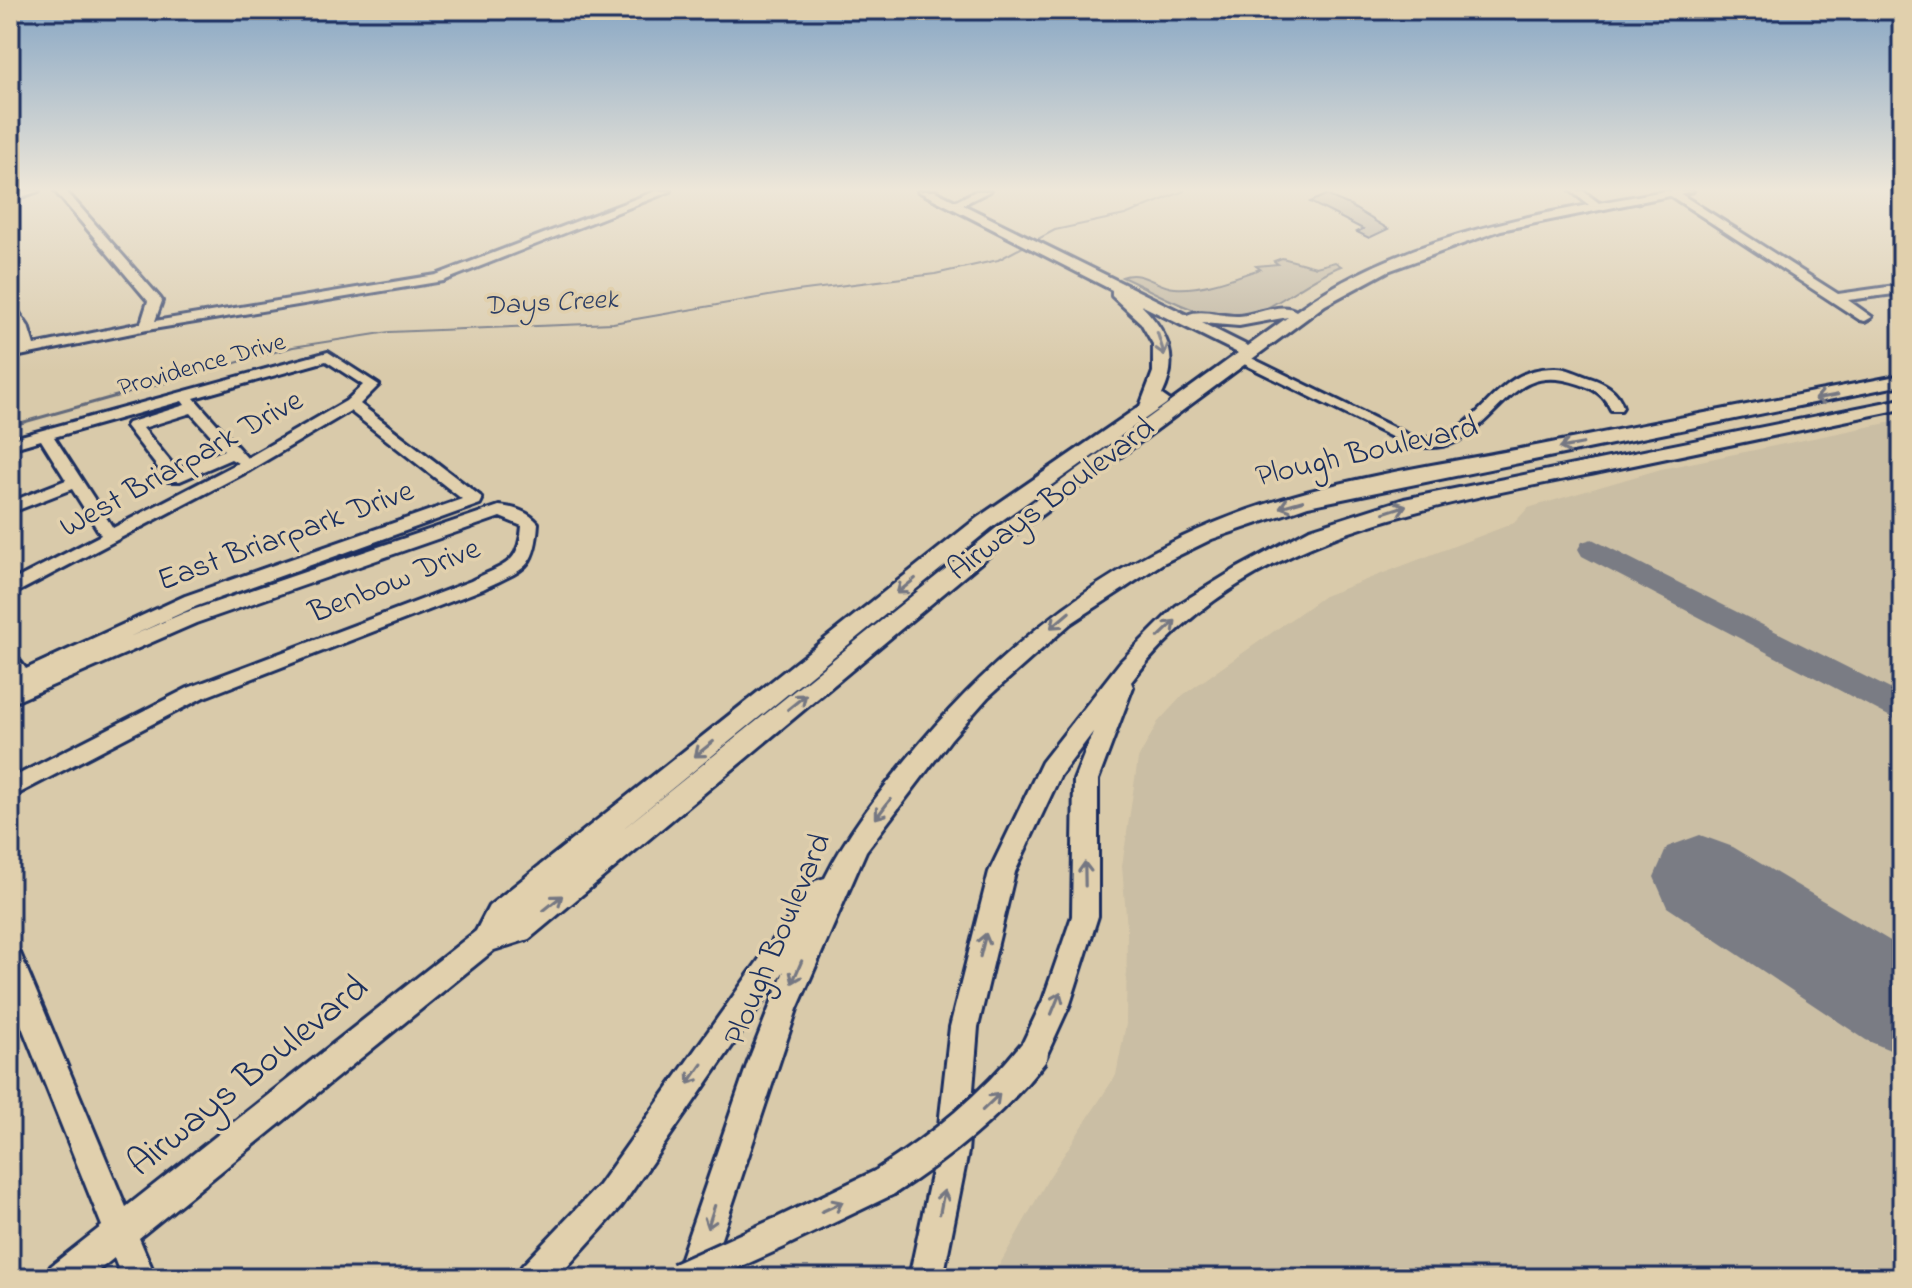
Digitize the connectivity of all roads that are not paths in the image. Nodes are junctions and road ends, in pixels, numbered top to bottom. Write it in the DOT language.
graph roads {
  1 [pos="112,251"];
  2 [pos="509,251"];
  3 [pos="1044,251"];
  4 [pos="1423,251"];
  5 [pos="1767,251"];
  6 [pos="1111,287"];
  7 [pos="1902,289"];
  8 [pos="1322,294"];
  9 [pos="1838,298"];
  10 [pos="1164,307"];
  11 [pos="10,310"];
  12 [pos="1288,312"];
  13 [pos="1865,317"];
  14 [pos="147,326"];
  15 [pos="29,351"];
  16 [pos="1241,352"];
  17 [pos="10,356"];
  18 [pos="1902,380"];
  19 [pos="189,401"];
  20 [pos="351,404"];
  21 [pos="1902,404"];
  22 [pos="1616,407"];
  23 [pos="1147,409"];
  24 [pos="378,425"];
  25 [pos="45,435"];
  26 [pos="10,444"];
  27 [pos="233,452"];
  28 [pos="245,466"];
  29 [pos="76,482"];
  30 [pos="10,508"];
  31 [pos="110,536"];
  32 [pos="10,590"];
  33 [pos="10,661"];
  34 [pos="1129,667"];
  35 [pos="16,681"];
  36 [pos="10,697"];
  37 [pos="10,789"];
  38 [pos="852,850"];
  39 [pos="486,940"];
  40 [pos="10,962"];
  41 [pos="120,1234"];
  42 [pos="63,1278"];
  43 [pos="139,1278"];
  44 [pos="534,1278"];
  45 [pos="679,1278"];
  46 [pos="691,1278"];
  47 [pos="926,1278"];
  1 -- 14 [label="street"];
  2 -- 14 [label="street"];
  3 -- 6 [label="main road"];
  4 -- 8 [label="main road, Airways Boulevard"];
  5 -- 9 [label="street"];
  6 -- 10 [label="main road"];
  6 -- 16 [label="main road"];
  6 -- 23 [label="main road, one-way"];
  7 -- 9 [label="street"];
  8 -- 12 [label="main road, Airways Boulevard"];
  8 -- 16 [label="main road, Airways Boulevard"];
  9 -- 13 [label="street"];
  10 -- 12 [label="main road"];
  10 -- 16 [label="main road"];
  11 -- 15 [label="street"];
  12 -- 16 [label="main road, Airways Boulevard"];
  14 -- 15 [label="street"];
  15 -- 17 [label="street"];
  16 -- 22 [label="street"];
  16 -- 23 [label="main road, Airways Boulevard"];
  39 -- 16 [label="main road, Airways Boulevard, one-way"];
  18 -- 38 [label="main road, Plough Boulevard, one-way"];
  19 -- 20 [label="street, Providence Drive"];
  19 -- 25 [label="street, Providence Drive"];
  19 -- 27 [label="street"];
  19 -- 27 [label="street"];
  20 -- 24 [label="street, West Briarpark Drive"];
  20 -- 28 [label="street, West Briarpark Drive"];
  34 -- 21 [label="main road, Plough Boulevard, one-way"];
  23 -- 39 [label="main road, Airways Boulevard, one-way"];
  24 -- 35 [label="street, East Briarpark Drive"];
  25 -- 26 [label="street, Providence Drive"];
  25 -- 29 [label="street"];
  27 -- 28 [label="street"];
  28 -- 31 [label="street, West Briarpark Drive"];
  29 -- 30 [label="street"];
  29 -- 31 [label="street"];
  31 -- 32 [label="street, West Briarpark Drive"];
  33 -- 35 [label="street"];
  45 -- 34 [label="main road, one-way, bridge"];
  47 -- 34 [label="main road, Plough Boulevard, one-way"];
  36 -- 37 [label="street, Benbow Drive"];
  38 -- 44 [label="main road, one-way"];
  38 -- 46 [label="main road, Plough Boulevard, one-way"];
  39 -- 41 [label="main road, Airways Boulevard"];
  40 -- 41 [label="main road"];
  41 -- 42 [label="main road, Airways Boulevard"];
  41 -- 43 [label="main road"];
}
